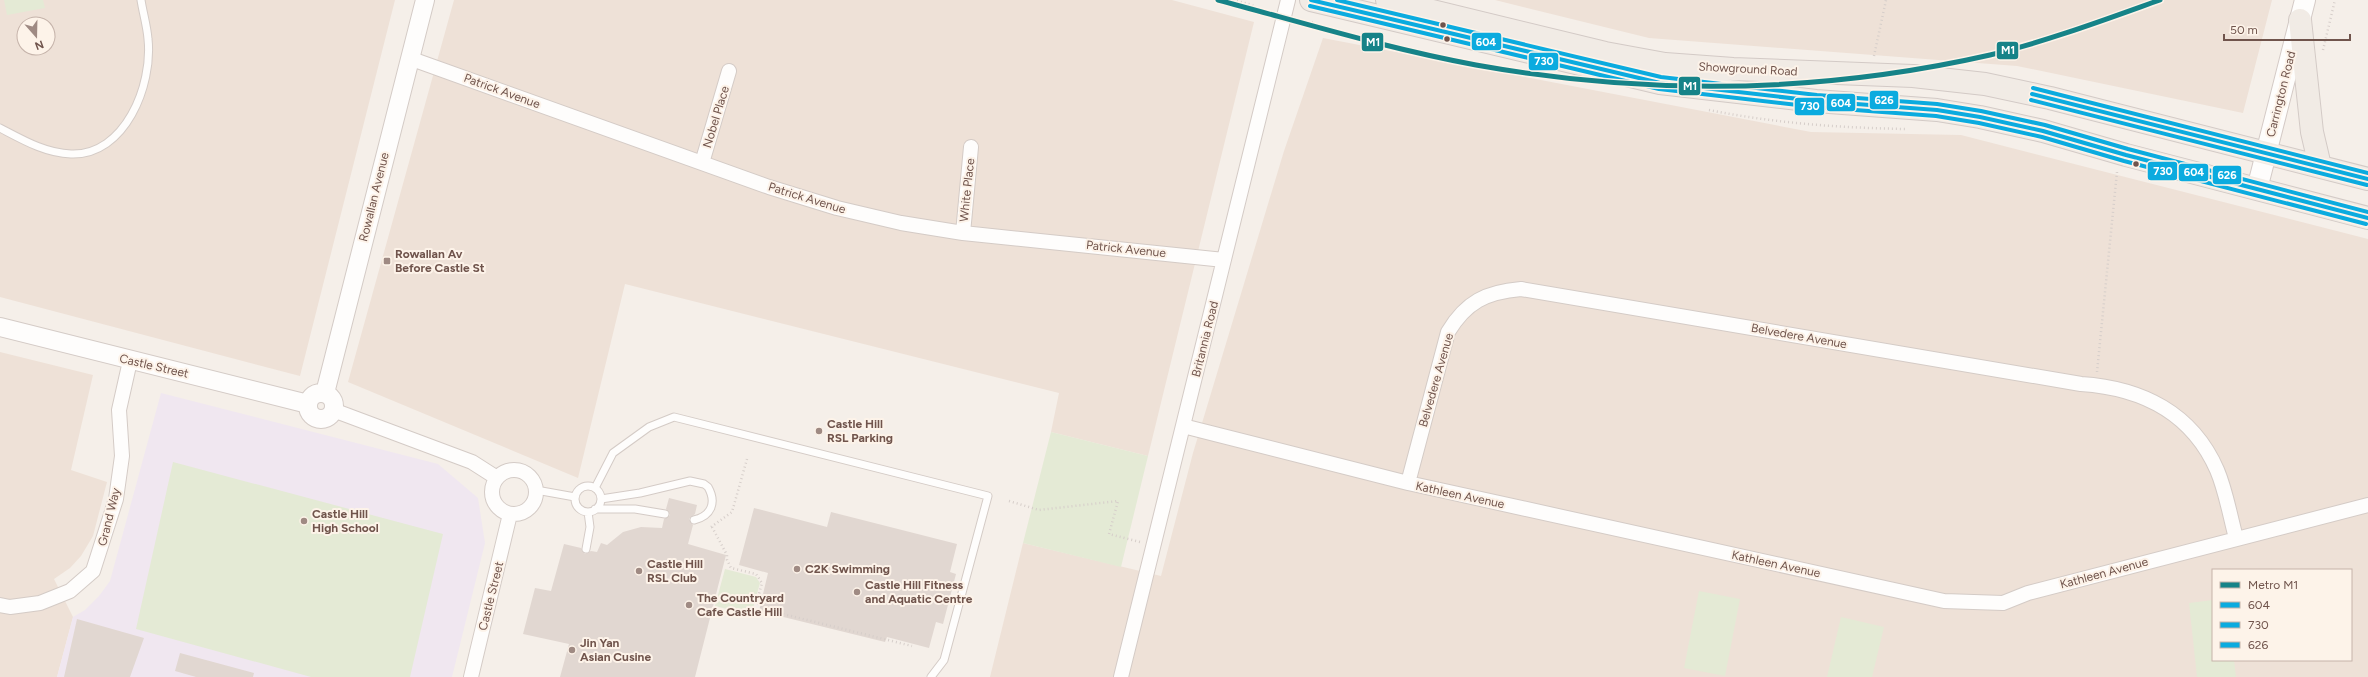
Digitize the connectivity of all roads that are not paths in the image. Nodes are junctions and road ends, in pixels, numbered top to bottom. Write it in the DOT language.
graph roads {
  1 [pos="141,0"];
  2 [pos="424,0"];
  3 [pos="1288,0"];
  4 [pos="1311,0"];
  5 [pos="1387,0"];
  6 [pos="2303,10"];
  7 [pos="409,58"];
  8 [pos="729,71"];
  9 [pos="0,128"];
  10 [pos="971,147"];
  11 [pos="2266,152"];
  12 [pos="702,163"];
  13 [pos="2320,166"];
  14 [pos="2368,179"];
  15 [pos="2257,189"];
  16 [pos="2368,218"];
  17 [pos="962,232"];
  18 [pos="1224,260"];
  19 [pos="0,327"];
  20 [pos="130,361"];
  21 [pos="325,393"];
  22 [pos="308,404"];
  23 [pos="333,410"];
  24 [pos="1183,426"];
  25 [pos="497,478"];
  26 [pos="1408,483"];
  27 [pos="595,488"];
  28 [pos="536,490"];
  29 [pos="575,497"];
  30 [pos="601,499"];
  31 [pos="2368,505"];
  32 [pos="595,509"];
  33 [pos="588,512"];
  34 [pos="510,514"];
  35 [pos="665,514"];
  36 [pos="694,520"];
  37 [pos="2236,538"];
  38 [pos="586,549"];
  39 [pos="0,605"];
  40 [pos="471,677"];
  41 [pos="931,677"];
  42 [pos="1122,677"];
  1 -- 9 [label="lane"];
  2 -- 7 [label="street, Rowallan Avenue"];
  3 -- 18 [label="street, Britannia Road"];
  4 -- 15 [label="main road, Showground Road"];
  5 -- 11 [label="main road, Showground Road"];
  6 -- 11 [label="main road, Carrington Road"];
  6 -- 13 [label="main road"];
  7 -- 12 [label="street, Patrick Avenue"];
  7 -- 21 [label="street, Rowallan Avenue"];
  8 -- 12 [label="street, Nobel Place"];
  10 -- 17 [label="street, White Place"];
  11 -- 13 [label="main road, Showground Road"];
  11 -- 15 [label="main road, Carrington Road"];
  12 -- 17 [label="street, Patrick Avenue"];
  13 -- 14 [label="main road, Showground Road"];
  15 -- 16 [label="main road, Showground Road"];
  17 -- 18 [label="street, Patrick Avenue"];
  18 -- 24 [label="street, Britannia Road"];
  19 -- 20 [label="street, Castle Street"];
  20 -- 22 [label="street, Castle Street"];
  20 -- 39 [label="street, Grand Way"];
  21 -- 22 [label="street"];
  21 -- 23 [label="street"];
  22 -- 23 [label="street"];
  23 -- 25 [label="street"];
  24 -- 26 [label="street, Kathleen Avenue"];
  24 -- 42 [label="street, Britannia Road"];
  25 -- 28 [label="street"];
  25 -- 34 [label="street"];
  26 -- 37 [label="street, Kathleen Avenue"];
  26 -- 37 [label="street, Belvedere Avenue"];
  27 -- 29 [label="lane"];
  27 -- 30 [label="lane"];
  27 -- 41 [label="lane"];
  28 -- 29 [label="lane"];
  28 -- 34 [label="street"];
  29 -- 33 [label="lane"];
  30 -- 32 [label="lane"];
  30 -- 36 [label="lane"];
  31 -- 37 [label="street, Kathleen Avenue"];
  32 -- 33 [label="lane"];
  32 -- 35 [label="lane"];
  33 -- 38 [label="lane"];
  34 -- 40 [label="street, Castle Street"];
}
